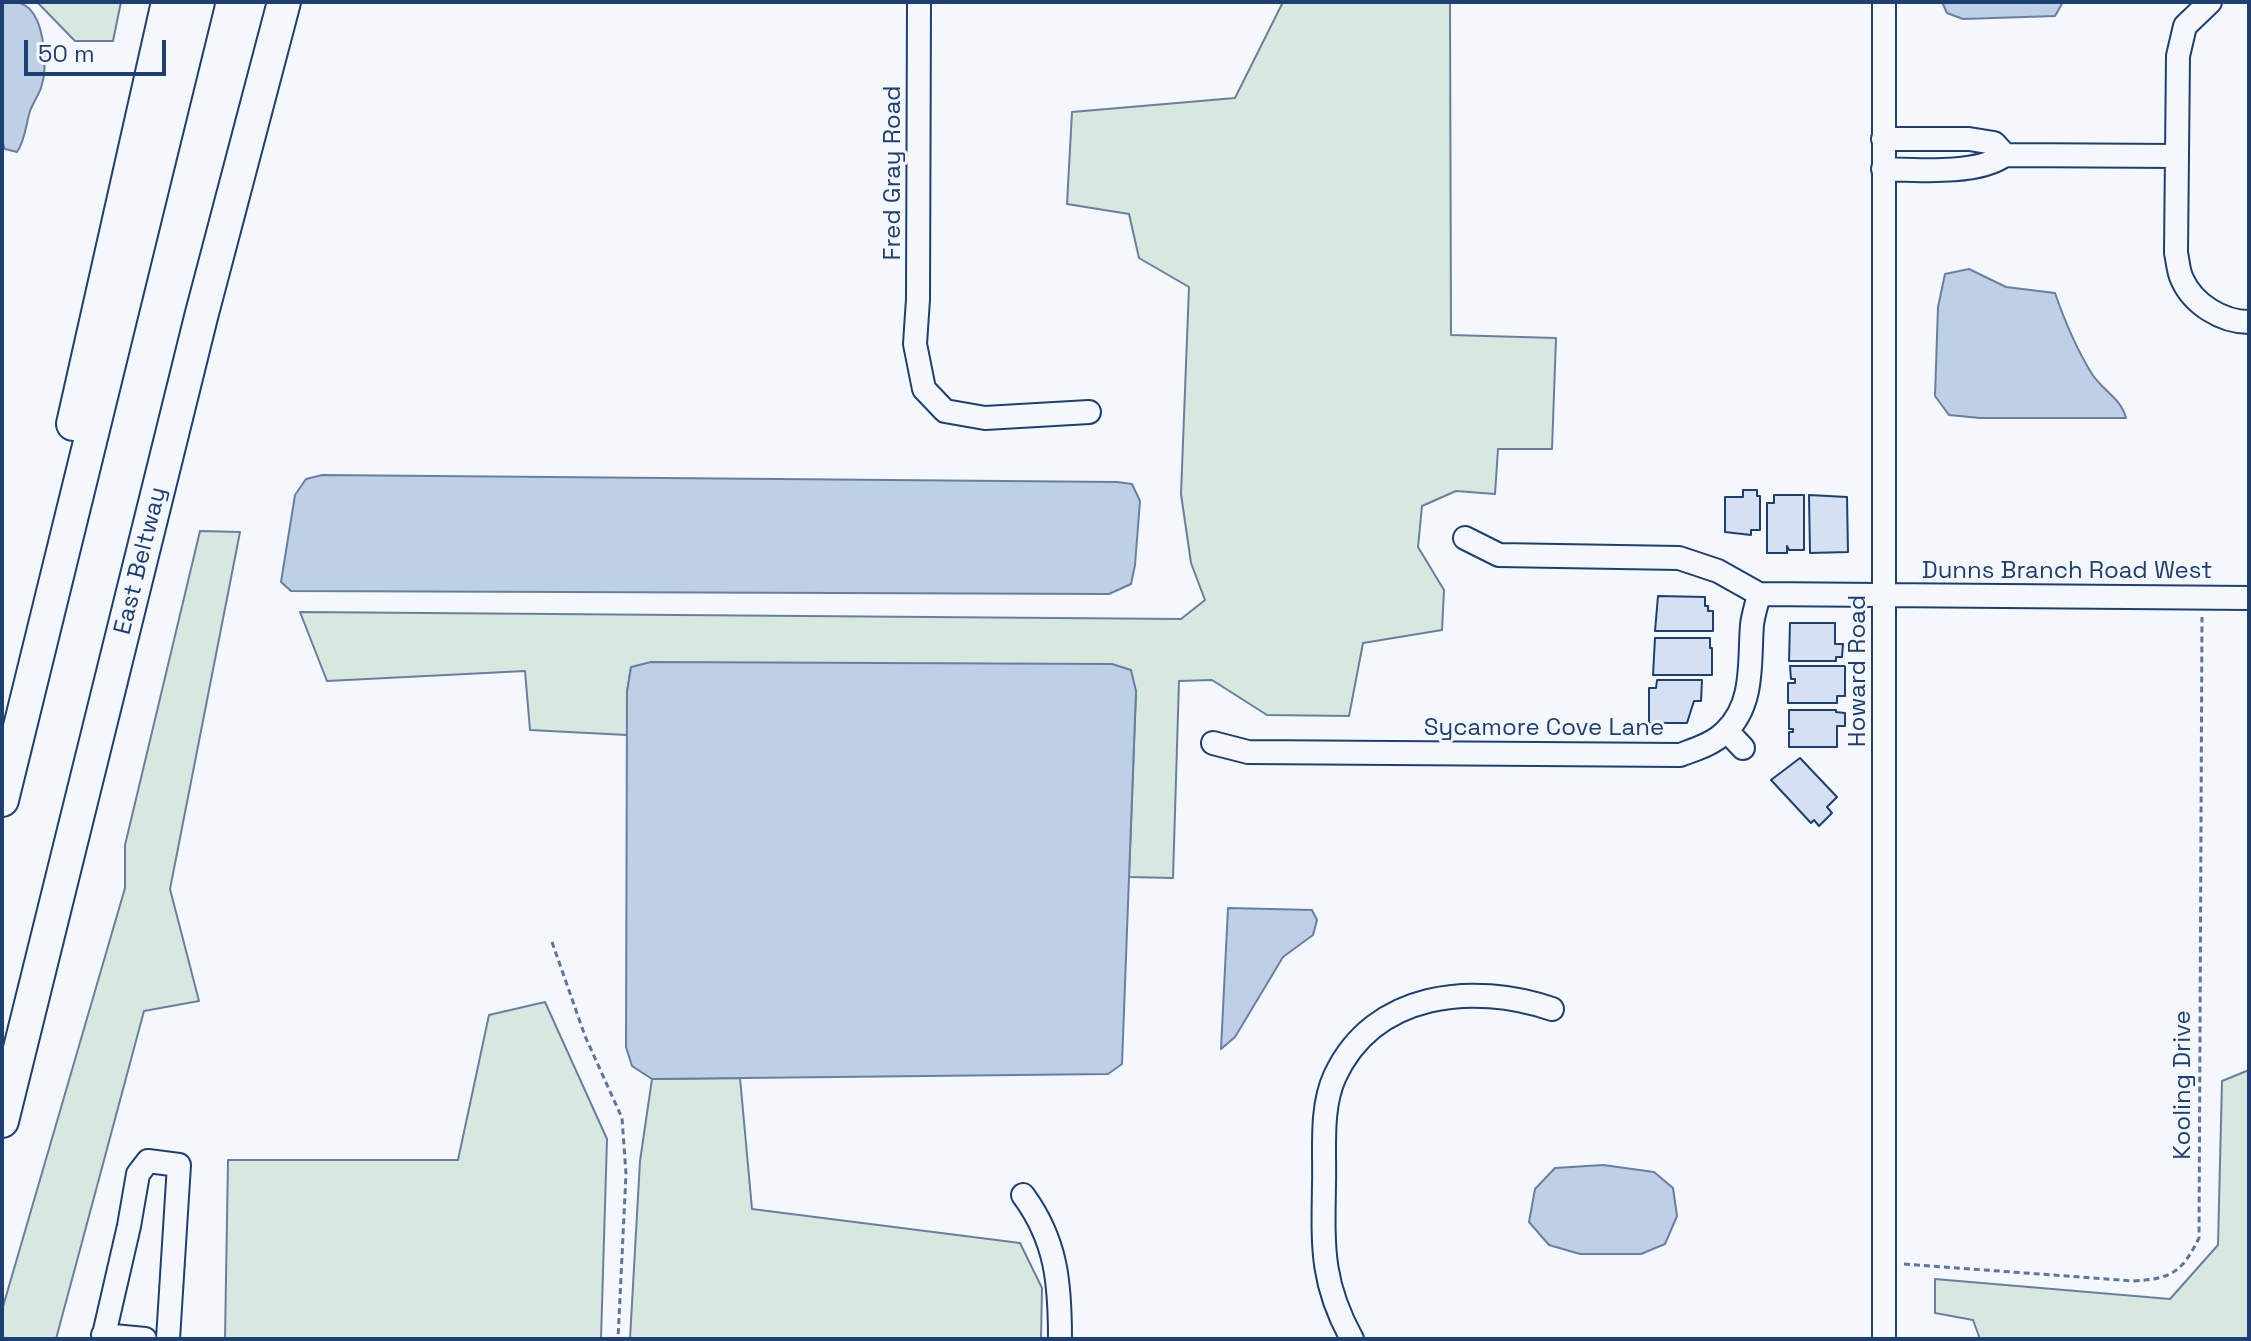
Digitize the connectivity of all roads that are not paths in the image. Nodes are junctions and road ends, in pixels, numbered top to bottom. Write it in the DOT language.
graph roads {
  1 [pos="168,2"];
  2 [pos="198,2"];
  3 [pos="284,2"];
  4 [pos="919,2"];
  5 [pos="1884,2"];
  6 [pos="2210,2"];
  7 [pos="1883,139"];
  8 [pos="2005,155"];
  9 [pos="2177,156"];
  10 [pos="1883,169"];
  11 [pos="2249,322"];
  12 [pos="1089,412"];
  13 [pos="1465,538"];
  14 [pos="1759,594"];
  15 [pos="1884,596"];
  16 [pos="2249,598"];
  17 [pos="1213,743"];
  18 [pos="2,772"];
  19 [pos="2,800"];
  20 [pos="1552,1009"];
  21 [pos="2,1121"];
  22 [pos="1023,1195"];
  23 [pos="103,1337"];
  24 [pos="145,1339"];
  25 [pos="168,1339"];
  26 [pos="1060,1339"];
  27 [pos="1352,1339"];
  28 [pos="1884,1339"];
  1 -- 18 [label="highway"];
  2 -- 19 [label="highway"];
  3 -- 21 [label="highway, East Beltway"];
  4 -- 12 [label="street, Fred Gray Road"];
  5 -- 7 [label="street, Howard Road"];
  6 -- 9 [label="street"];
  7 -- 8 [label="street"];
  7 -- 10 [label="street, Howard Road"];
  8 -- 9 [label="street"];
  8 -- 10 [label="street"];
  9 -- 11 [label="street"];
  10 -- 15 [label="street, Howard Road"];
  13 -- 14 [label="street"];
  14 -- 15 [label="street, Dunns Branch Road West"];
  14 -- 17 [label="street, Sycamore Cove Lane"];
  15 -- 16 [label="street, Dunns Branch Road West"];
  15 -- 28 [label="street, Howard Road"];
  20 -- 27 [label="street"];
  22 -- 26 [label="street"];
  23 -- 24 [label="street"];
  23 -- 25 [label="street"];
}
